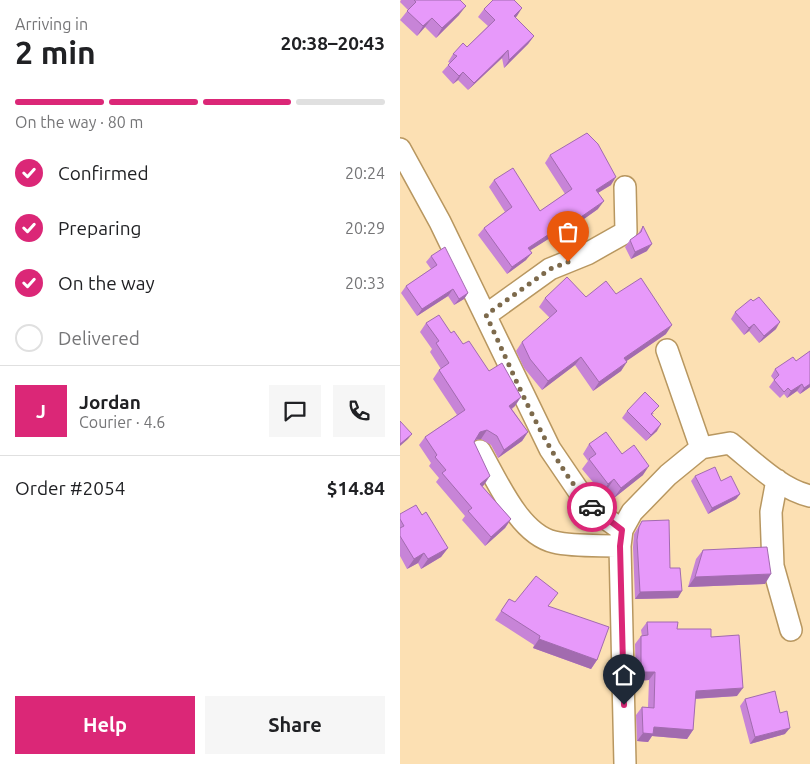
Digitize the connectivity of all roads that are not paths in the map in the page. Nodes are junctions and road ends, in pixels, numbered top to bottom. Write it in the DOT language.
graph roads {
  1 [pos="400,149"];
  2 [pos="625,187"];
  3 [pos="486,315"];
  4 [pos="667,350"];
  5 [pos="701,448"];
  6 [pos="480,452"];
  7 [pos="777,480"];
  8 [pos="810,496"];
  9 [pos="621,538"];
  10 [pos="791,630"];
  11 [pos="625,764"];
  1 -- 3 [label="street"];
  2 -- 3 [label="street"];
  3 -- 9 [label="street"];
  4 -- 5 [label="street"];
  5 -- 7 [label="street"];
  5 -- 9 [label="street"];
  6 -- 9 [label="street"];
  7 -- 8 [label="street"];
  7 -- 10 [label="street"];
  9 -- 11 [label="street"];
}
